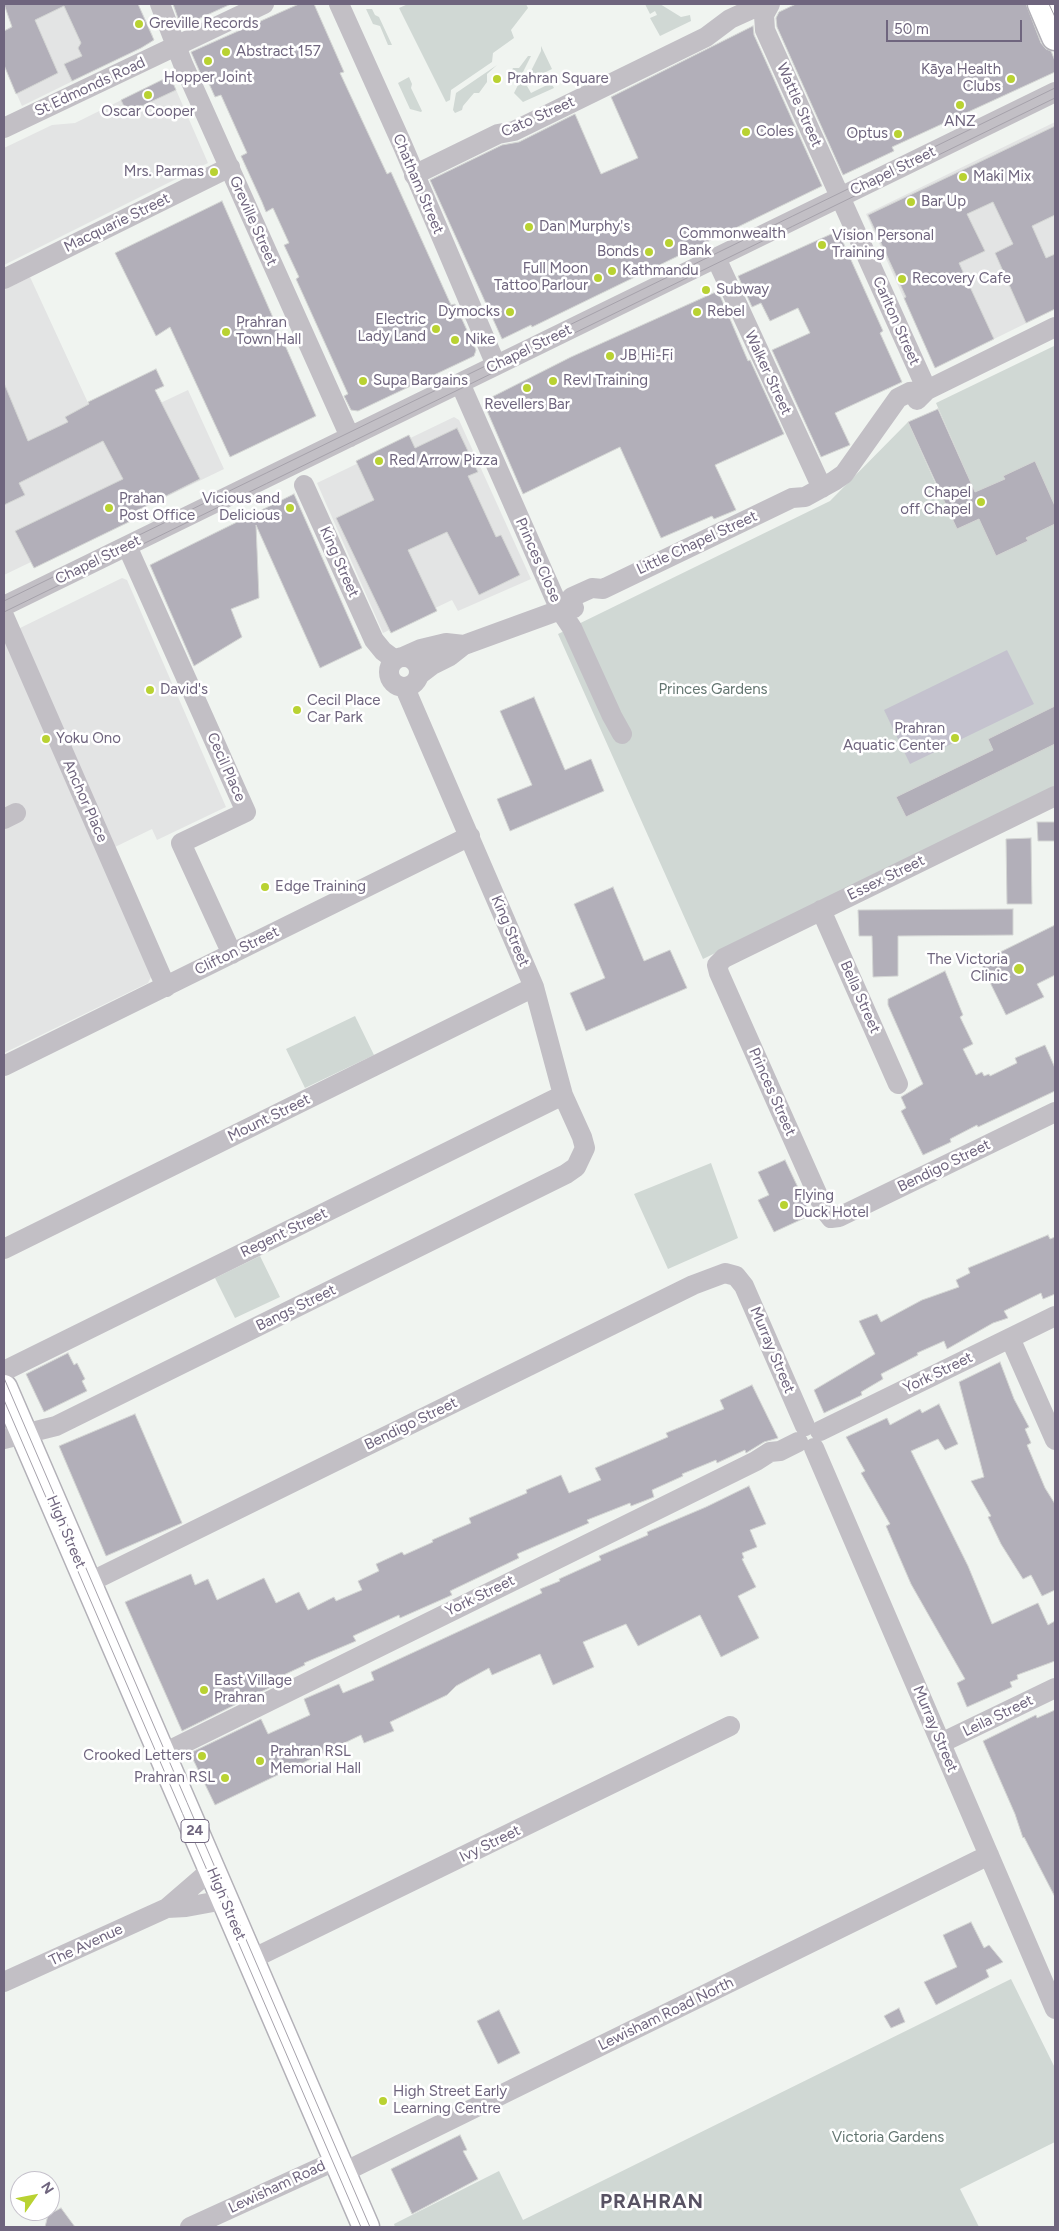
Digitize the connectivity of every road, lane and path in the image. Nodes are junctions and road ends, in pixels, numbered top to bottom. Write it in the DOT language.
graph roads {
  1 [pos="160,4"];
  2 [pos="264,4"];
  3 [pos="339,4"];
  4 [pos="1041,4"];
  5 [pos="759,6"];
  6 [pos="1055,37"];
  7 [pos="177,46"];
  8 [pos="1055,92"];
  9 [pos="4,128"];
  10 [pos="230,167"];
  11 [pos="414,175"];
  12 [pos="841,197"];
  13 [pos="716,258"];
  14 [pos="4,279"];
  15 [pos="1055,327"];
  16 [pos="496,365"];
  17 [pos="460,383"];
  18 [pos="927,390"];
  19 [pos="350,437"];
  20 [pos="819,483"];
  21 [pos="304,485"];
  22 [pos="127,546"];
  23 [pos="4,606"];
  24 [pos="560,610"];
  25 [pos="4,616"];
  26 [pos="464,645"];
  27 [pos="399,659"];
  28 [pos="412,682"];
  29 [pos="622,734"];
  30 [pos="1055,796"];
  31 [pos="470,836"];
  32 [pos="821,910"];
  33 [pos="232,954"];
  34 [pos="718,962"];
  35 [pos="166,986"];
  36 [pos="534,987"];
  37 [pos="4,1066"];
  38 [pos="898,1084"];
  39 [pos="563,1096"];
  40 [pos="1055,1112"];
  41 [pos="566,1174"];
  42 [pos="833,1218"];
  43 [pos="4,1249"];
  44 [pos="736,1276"];
  45 [pos="1055,1316"];
  46 [pos="1010,1338"];
  47 [pos="4,1371"];
  48 [pos="4,1388"];
  49 [pos="14,1437"];
  50 [pos="809,1437"];
  51 [pos="1055,1440"];
  52 [pos="88,1583"];
  53 [pos="1055,1688"];
  54 [pos="730,1726"];
  55 [pos="941,1744"];
  56 [pos="162,1754"];
  57 [pos="989,1855"];
  58 [pos="211,1870"];
  59 [pos="224,1900"];
  60 [pos="167,1908"];
  61 [pos="250,1960"];
  62 [pos="4,1982"];
  63 [pos="1055,2009"];
  64 [pos="339,2166"];
  65 [pos="190,2227"];
  66 [pos="366,2227"];
  1 -- 7 [label="street, Greville Street"];
  2 -- 7 [label="street, St Edmonds Road"];
  3 -- 11 [label="street, Chatham Street"];
  4 -- 6 [label="main road"];
  5 -- 11 [label="street, Cato Street"];
  5 -- 12 [label="street, Wattle Street"];
  7 -- 9 [label="street, St Edmonds Road"];
  7 -- 10 [label="street, Greville Street"];
  8 -- 12 [label="street, Chapel Street"];
  10 -- 14 [label="street, Macquarie Street"];
  10 -- 19 [label="street, Greville Street"];
  11 -- 16 [label="street, Chatham Street"];
  12 -- 13 [label="street, Chapel Street"];
  12 -- 18 [label="street, Carlton Street"];
  13 -- 16 [label="street, Chapel Street"];
  13 -- 20 [label="street, Walker Street"];
  15 -- 18 [label="street, Little Chapel Street"];
  16 -- 17 [label="street, Chapel Street"];
  17 -- 19 [label="street, Chapel Street"];
  17 -- 24 [label="street, Princes Close"];
  18 -- 20 [label="street, Little Chapel Street"];
  19 -- 22 [label="street, Chapel Street"];
  20 -- 24 [label="street, Little Chapel Street"];
  21 -- 27 [label="street, King Street"];
  22 -- 23 [label="street, Chapel Street"];
  22 -- 33 [label="street, Cecil Place"];
  24 -- 26 [label="street, Little Chapel Street"];
  24 -- 29 [label="street, Princes Close"];
  25 -- 35 [label="street, Anchor Place"];
  26 -- 27 [label="street, Little Chapel Street"];
  26 -- 28 [label="street, Little Chapel Street"];
  27 -- 28 [label="street"];
  27 -- 28 [label="street"];
  28 -- 31 [label="street, King Street"];
  30 -- 32 [label="street, Essex Street"];
  31 -- 33 [label="street, Clifton Street"];
  31 -- 36 [label="street, King Street"];
  32 -- 34 [label="street, Essex Street"];
  32 -- 38 [label="street, Bella Street"];
  33 -- 35 [label="street, Clifton Street"];
  34 -- 42 [label="street, Princes Street"];
  35 -- 37 [label="street, Clifton Street"];
  36 -- 39 [label="street, King Street"];
  36 -- 43 [label="street, Mount Street"];
  39 -- 41 [label="street, King Street"];
  39 -- 47 [label="street, Regent Street"];
  40 -- 42 [label="street, Bendigo Street"];
  41 -- 49 [label="street, Bangs Street"];
  44 -- 50 [label="street, Murray Street"];
  44 -- 52 [label="street, Bendigo Street"];
  45 -- 46 [label="street, York Street"];
  46 -- 50 [label="street, York Street"];
  46 -- 51 [label="street"];
  48 -- 49 [label="main road, High Street / 24"];
  49 -- 52 [label="main road, High Street / 24"];
  50 -- 55 [label="street, Murray Street"];
  50 -- 56 [label="street, York Street"];
  52 -- 56 [label="main road, High Street / 24"];
  53 -- 55 [label="street, Leila Street"];
  54 -- 61 [label="street, Ivy Street"];
  55 -- 57 [label="street, Murray Street"];
  56 -- 58 [label="main road, High Street / 24"];
  57 -- 63 [label="street, Murray Street"];
  57 -- 64 [label="street, Lewisham Road North"];
  58 -- 59 [label="main road, High Street / 24"];
  58 -- 60 [label="street, The Avenue"];
  59 -- 60 [label="street, The Avenue"];
  59 -- 61 [label="main road, High Street / 24"];
  60 -- 62 [label="street, The Avenue"];
  61 -- 64 [label="main road, High Street / 24"];
  64 -- 65 [label="street, Lewisham Road"];
  64 -- 66 [label="main road, High Street / 24"];
}
